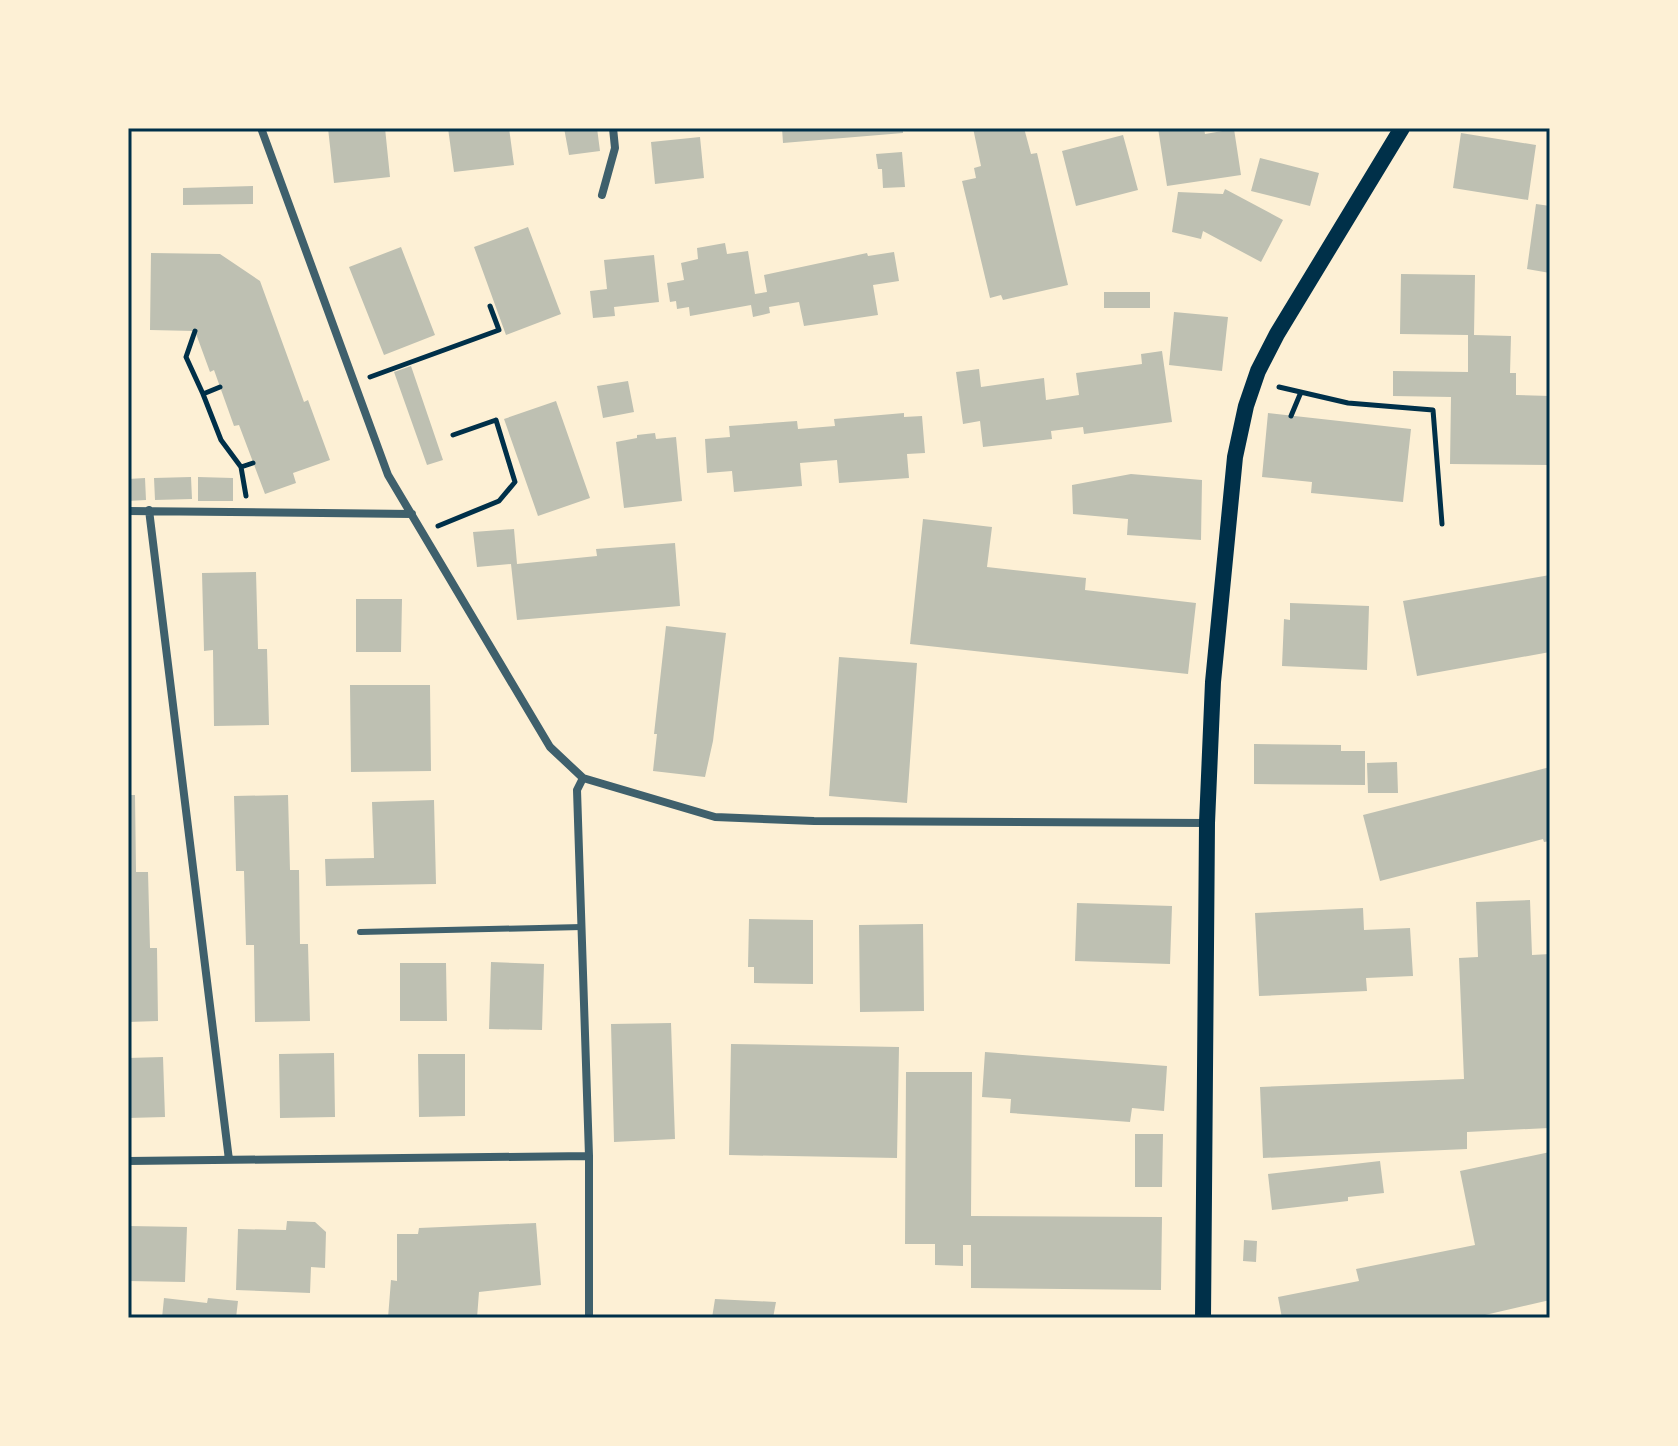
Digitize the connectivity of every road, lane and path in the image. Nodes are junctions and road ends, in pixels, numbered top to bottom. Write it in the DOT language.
graph roads {
  1 [pos="261,128"];
  2 [pos="613,128"];
  3 [pos="1402,128"];
  4 [pos="602,195"];
  5 [pos="490,306"];
  6 [pos="195,331"];
  7 [pos="354,382"];
  8 [pos="220,387"];
  9 [pos="1279,387"];
  10 [pos="1301,392"];
  11 [pos="203,394"];
  12 [pos="1291,416"];
  13 [pos="453,435"];
  14 [pos="253,463"];
  15 [pos="241,467"];
  16 [pos="149,510"];
  17 [pos="128,511"];
  18 [pos="248,513"];
  19 [pos="412,514"];
  20 [pos="1442,524"];
  21 [pos="423,533"];
  22 [pos="583,778"];
  23 [pos="1207,823"];
  24 [pos="582,927"];
  25 [pos="360,932"];
  26 [pos="589,1156"];
  27 [pos="229,1160"];
  28 [pos="128,1161"];
  29 [pos="589,1318"];
  30 [pos="1203,1318"];
  1 -- 7 [label="street"];
  2 -- 4 [label="street"];
  3 -- 23 [label="main road"];
  5 -- 7 [label="path"];
  6 -- 11 [label="path"];
  7 -- 19 [label="street"];
  8 -- 11 [label="path"];
  9 -- 10 [label="path"];
  10 -- 12 [label="path"];
  10 -- 20 [label="path"];
  11 -- 15 [label="path"];
  13 -- 21 [label="path"];
  14 -- 15 [label="path"];
  15 -- 18 [label="path"];
  16 -- 17 [label="street"];
  16 -- 18 [label="street"];
  16 -- 27 [label="street"];
  18 -- 19 [label="street"];
  19 -- 21 [label="street"];
  21 -- 22 [label="street"];
  22 -- 23 [label="street"];
  22 -- 24 [label="street"];
  23 -- 30 [label="main road"];
  24 -- 25 [label="lane"];
  24 -- 26 [label="street"];
  26 -- 27 [label="street"];
  26 -- 29 [label="street"];
  27 -- 28 [label="street"];
}
